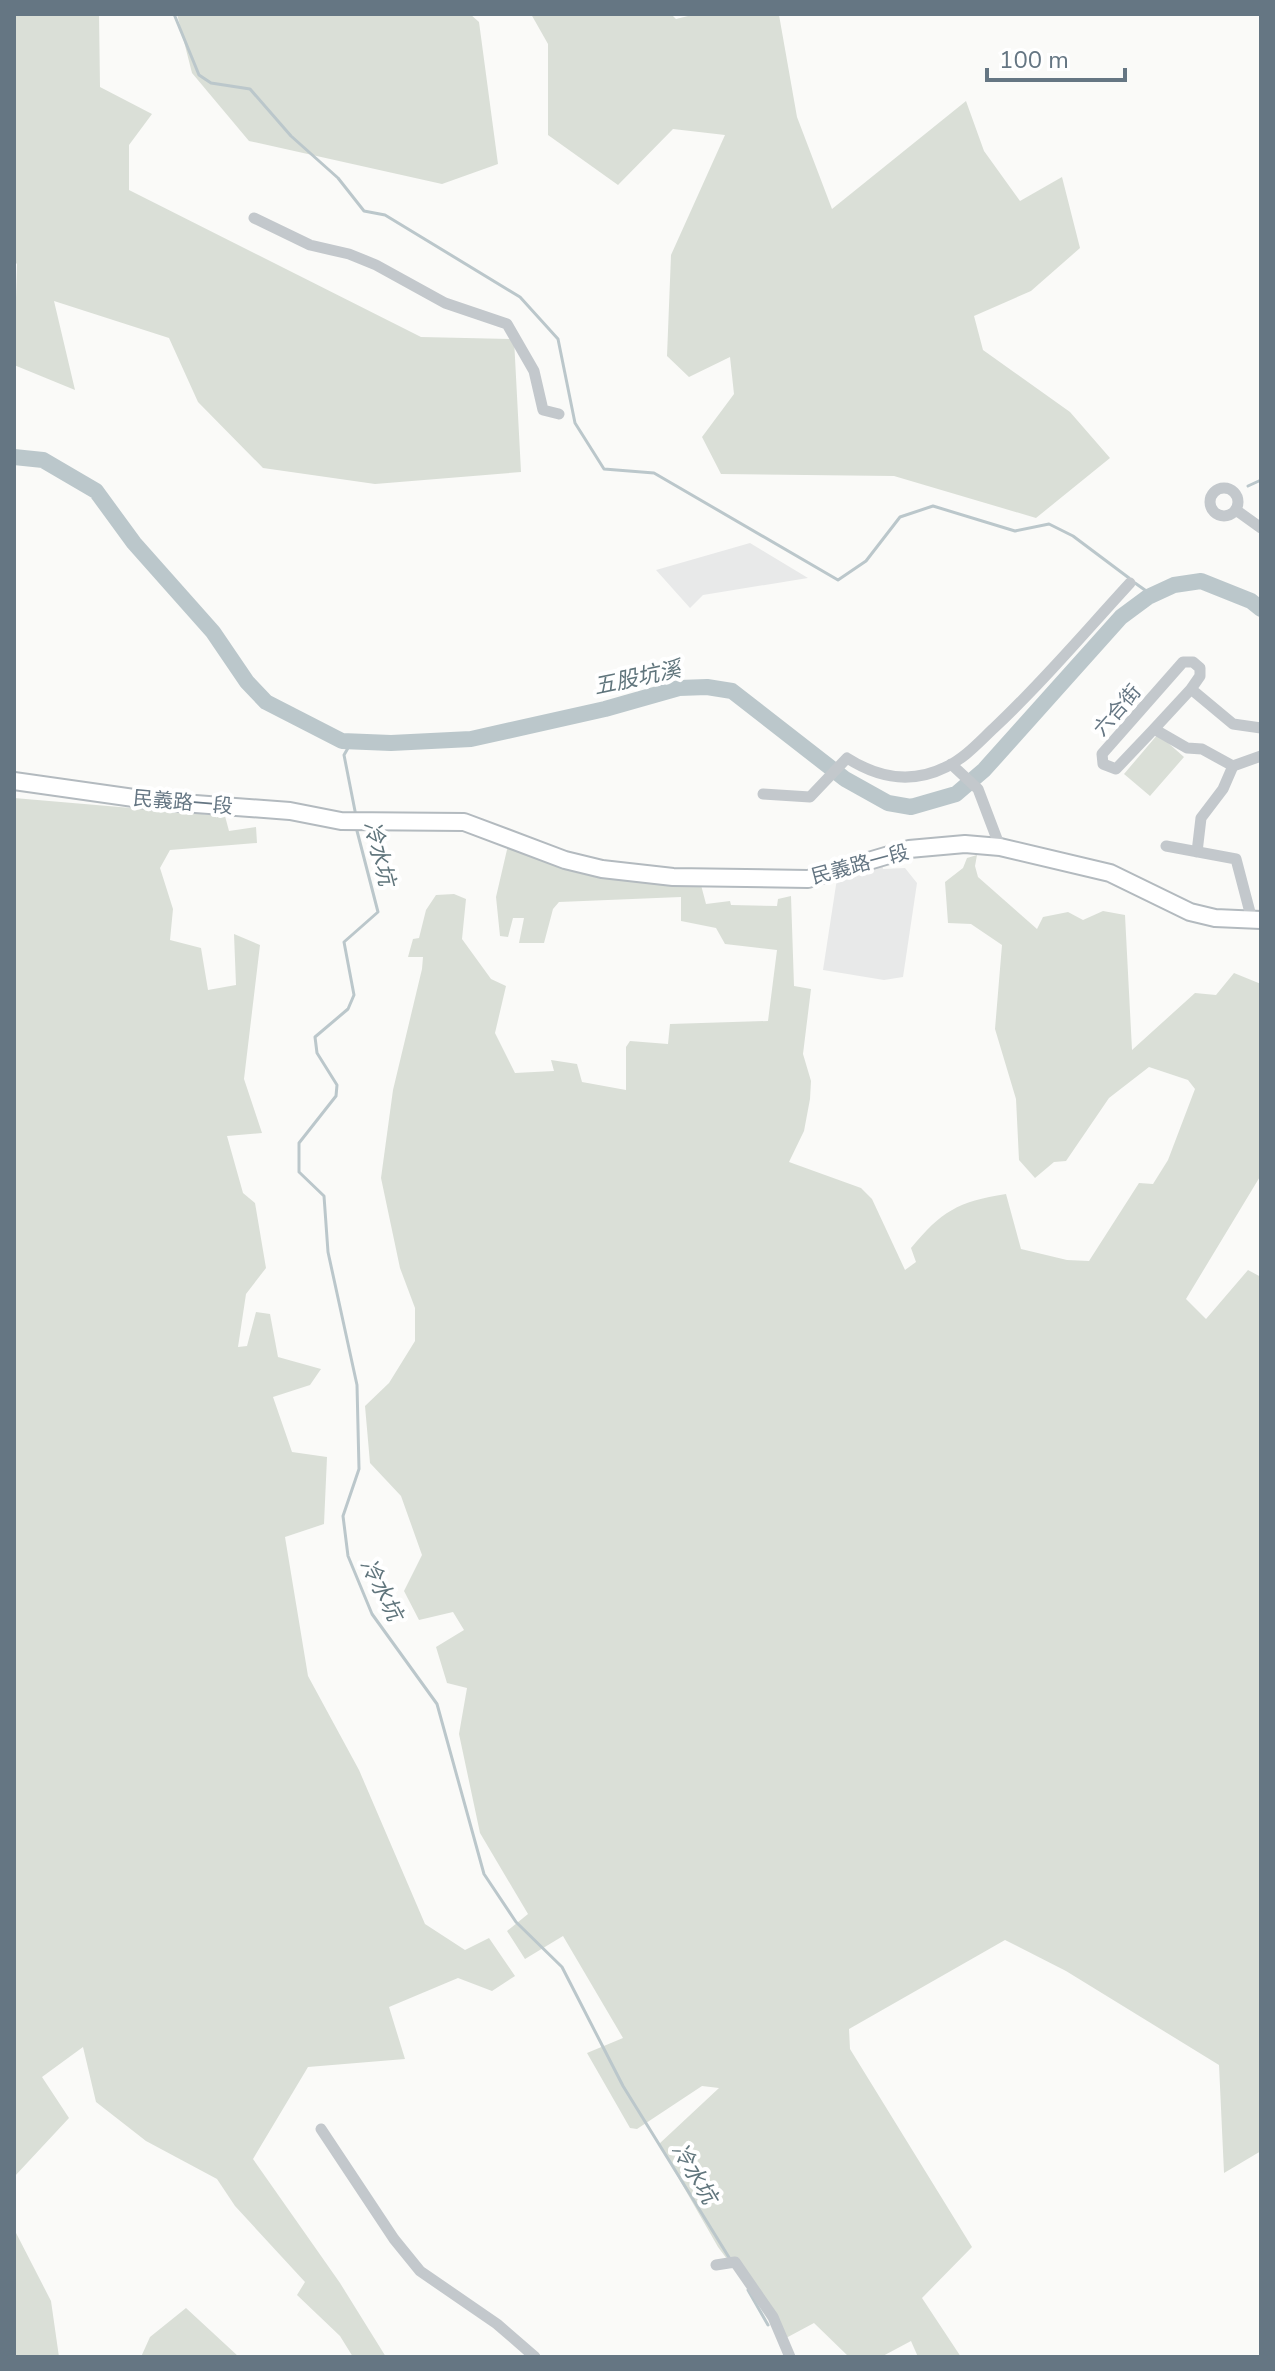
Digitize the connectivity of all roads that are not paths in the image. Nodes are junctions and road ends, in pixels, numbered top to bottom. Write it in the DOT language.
graph roads {
  1 [pos="254,218"];
  2 [pos="559,414"];
  3 [pos="1236,510"];
  4 [pos="1261,528"];
  5 [pos="1130,583"];
  6 [pos="1191,689"];
  7 [pos="1261,728"];
  8 [pos="1154,729"];
  9 [pos="1261,756"];
  10 [pos="953,766"];
  11 [pos="1233,766"];
  12 [pos="14,781"];
  13 [pos="763,794"];
  14 [pos="1166,846"];
  15 [pos="1000,847"];
  16 [pos="1197,852"];
  17 [pos="1257,920"];
  18 [pos="321,2129"];
  19 [pos="726,2264"];
  20 [pos="788,2356"];
  21 [pos="535,2357"];
  1 -- 2 [label="street"];
  3 -- 4 [label="street"];
  5 -- 10 [label="street"];
  6 -- 7 [label="street"];
  6 -- 8 [label="street, 六合街"];
  6 -- 8 [label="street, 六合街"];
  8 -- 11 [label="street, 六合街"];
  9 -- 11 [label="street"];
  10 -- 13 [label="street"];
  10 -- 15 [label="street"];
  11 -- 16 [label="street"];
  12 -- 15 [label="main road, 民義路一段"];
  14 -- 16 [label="street"];
  15 -- 17 [label="main road, 民義路一段"];
  16 -- 17 [label="street"];
  18 -- 21 [label="street"];
  19 -- 20 [label="street"];
}
